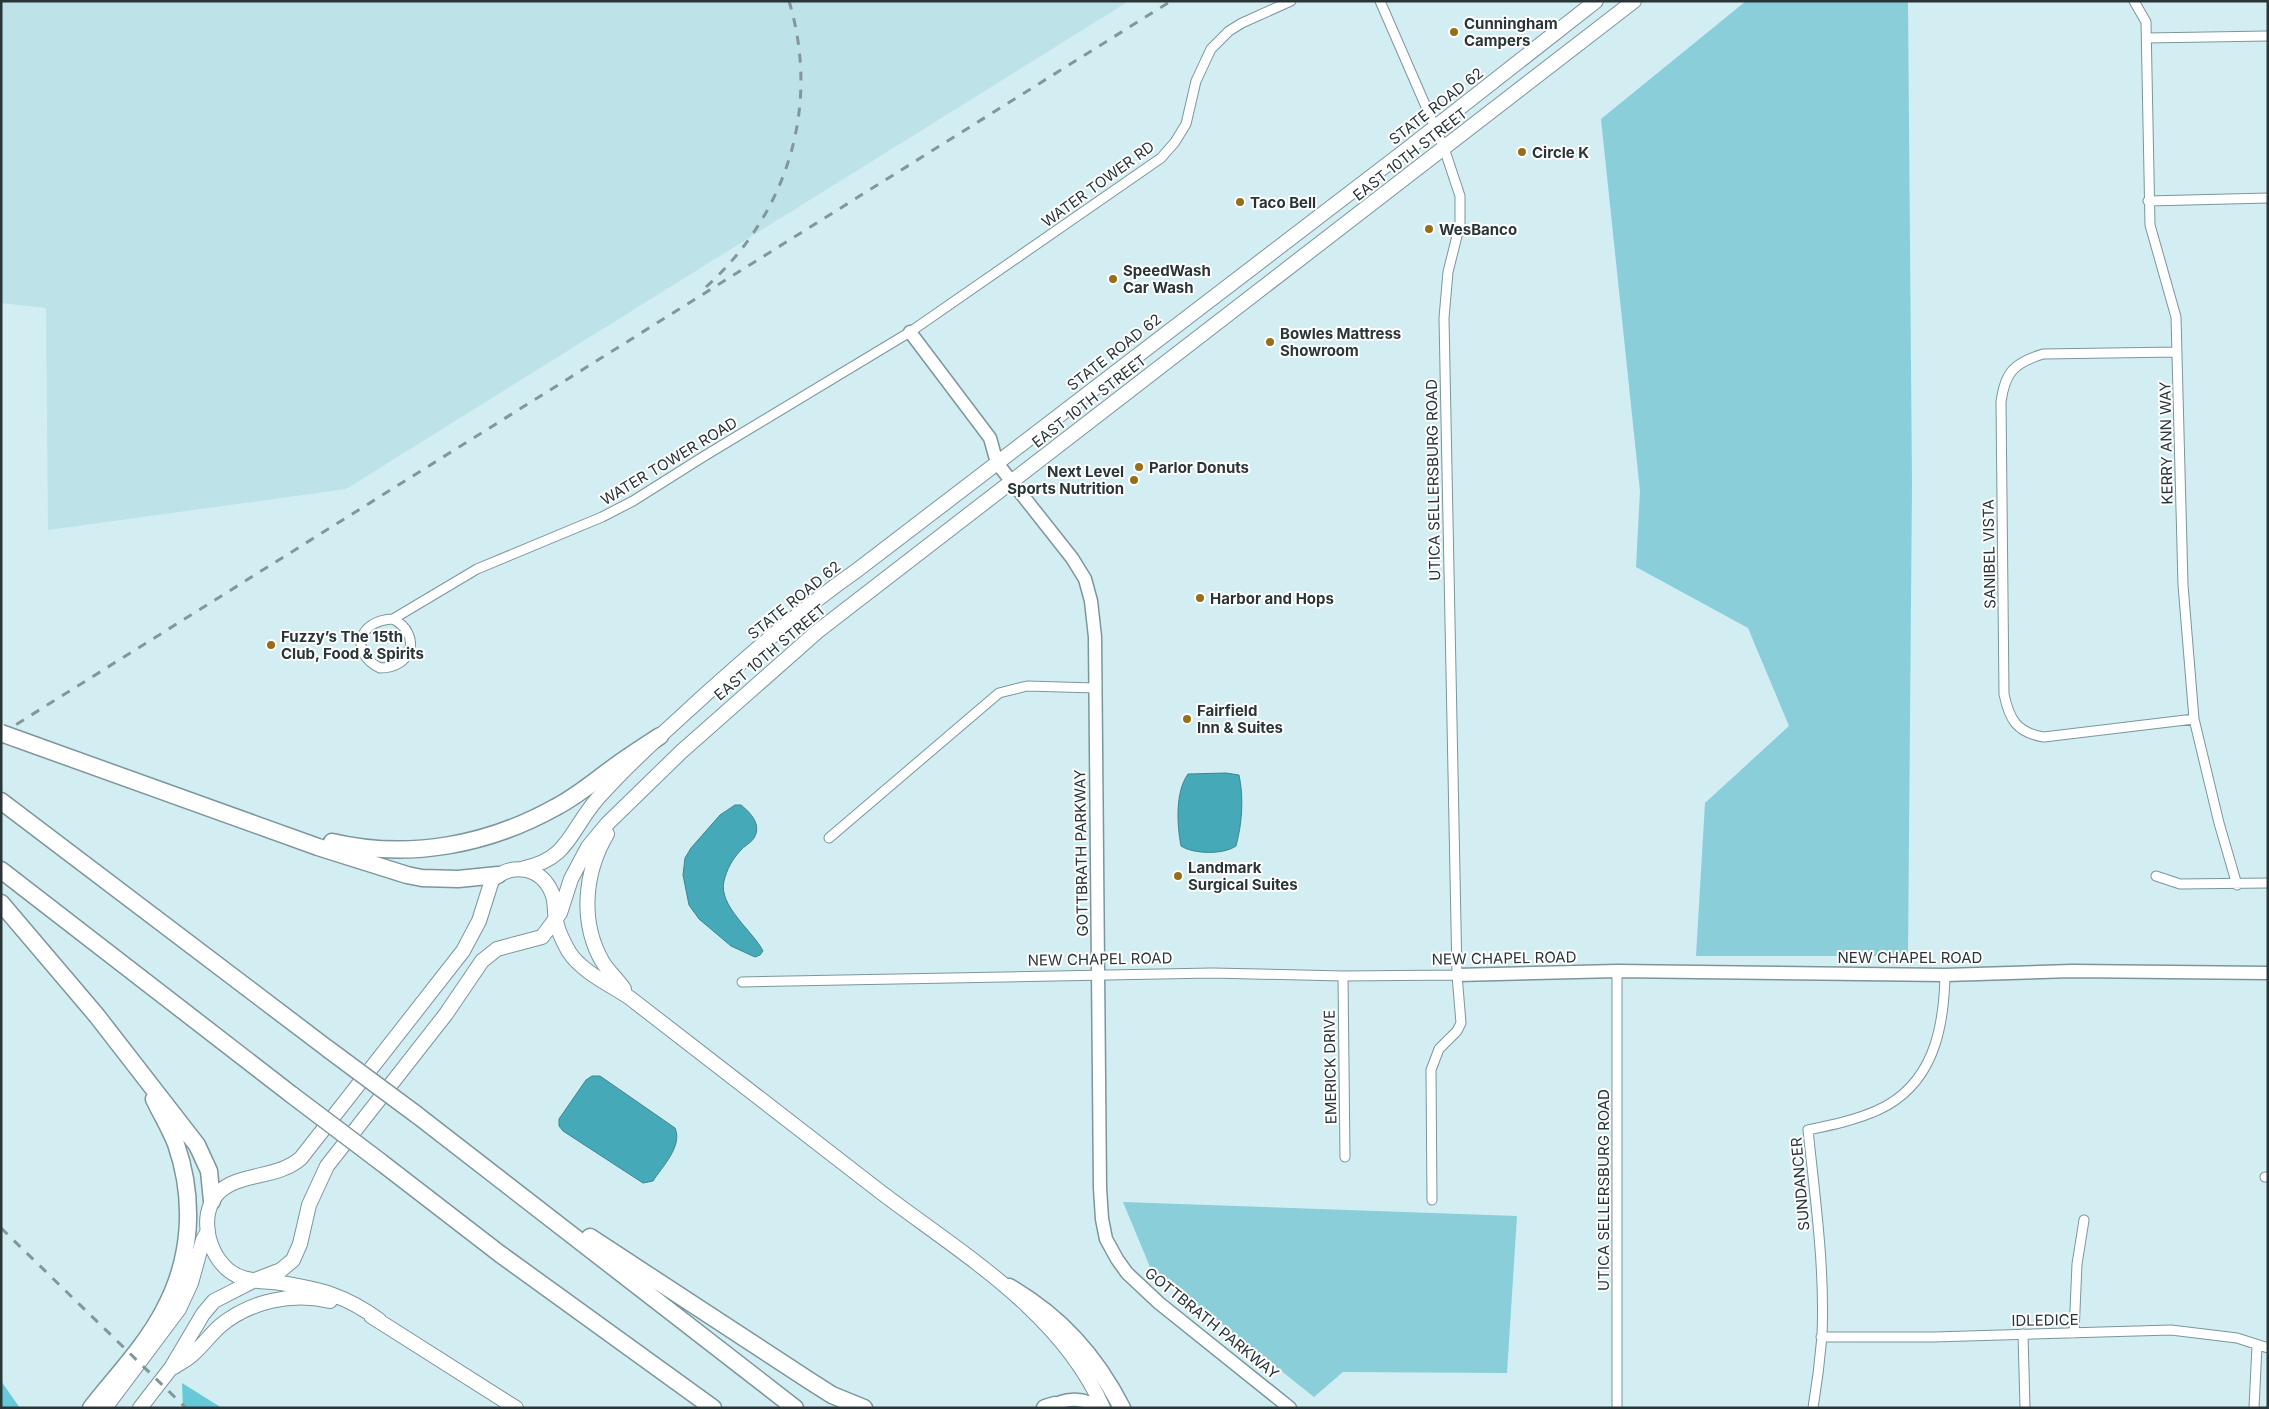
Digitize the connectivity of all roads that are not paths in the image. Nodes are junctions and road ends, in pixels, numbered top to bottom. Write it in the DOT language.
graph roads {
  1 [pos="1291,1"];
  2 [pos="1380,1"];
  3 [pos="1596,1"];
  4 [pos="1634,1"];
  5 [pos="2134,1"];
  6 [pos="2268,36"];
  7 [pos="2147,38"];
  8 [pos="1434,129"];
  9 [pos="1444,148"];
  10 [pos="2268,198"];
  11 [pos="2148,202"];
  12 [pos="948,306"];
  13 [pos="910,332"];
  14 [pos="2177,352"];
  15 [pos="997,462"];
  16 [pos="1012,481"];
  17 [pos="393,619"];
  18 [pos="1095,688"];
  19 [pos="2194,719"];
  20 [pos="1,733"];
  21 [pos="660,736"];
  22 [pos="1,801"];
  23 [pos="621,810"];
  24 [pos="247,820"];
  25 [pos="829,838"];
  26 [pos="524,868"];
  27 [pos="1,870"];
  28 [pos="498,875"];
  29 [pos="2156,876"];
  30 [pos="2268,883"];
  31 [pos="2237,884"];
  32 [pos="1,903"];
  33 [pos="556,920"];
  34 [pos="1617,971"];
  35 [pos="2268,973"];
  36 [pos="1099,974"];
  37 [pos="1456,975"];
  38 [pos="1945,975"];
  39 [pos="1343,976"];
  40 [pos="742,982"];
  41 [pos="630,998"];
  42 [pos="145,1079"];
  43 [pos="1345,1157"];
  44 [pos="522,1196"];
  45 [pos="1432,1200"];
  46 [pos="212,1201"];
  47 [pos="2084,1220"];
  48 [pos="208,1230"];
  49 [pos="255,1280"];
  50 [pos="1008,1287"];
  51 [pos="379,1320"];
  52 [pos="2074,1333"];
  53 [pos="2023,1334"];
  54 [pos="1822,1337"];
  55 [pos="2257,1346"];
  56 [pos="2268,1348"];
  57 [pos="171,1368"];
  58 [pos="1051,1407"];
  59 [pos="92,1408"];
  60 [pos="105,1408"];
  61 [pos="140,1408"];
  62 [pos="516,1408"];
  63 [pos="713,1408"];
  64 [pos="796,1408"];
  65 [pos="864,1408"];
  66 [pos="1099,1408"];
  67 [pos="1103,1408"];
  68 [pos="1122,1408"];
  69 [pos="1290,1408"];
  70 [pos="1617,1408"];
  71 [pos="1813,1408"];
  72 [pos="2025,1408"];
  73 [pos="2254,1408"];
  1 -- 12 [label="street, WATER TOWER RD"];
  2 -- 8 [label="street, UTICA SELLERSBURG ROAD"];
  3 -- 8 [label="main road, STATE ROAD 62"];
  4 -- 9 [label="main road, EAST 10TH STREET"];
  5 -- 7 [label="street, KERRY ANN WAY"];
  6 -- 7 [label="street"];
  7 -- 11 [label="street, KERRY ANN WAY"];
  8 -- 9 [label="street, UTICA SELLERSBURG ROAD"];
  8 -- 15 [label="main road, STATE ROAD 62"];
  9 -- 16 [label="main road, EAST 10TH STREET"];
  9 -- 37 [label="street, UTICA SELLERSBURG ROAD"];
  10 -- 11 [label="street"];
  11 -- 14 [label="street, KERRY ANN WAY"];
  12 -- 13 [label="street, WATER TOWER ROAD"];
  13 -- 15 [label="street, GOTTBRATH PARKWAY"];
  13 -- 17 [label="street, WATER TOWER ROAD"];
  14 -- 19 [label="street, KERRY ANN WAY"];
  14 -- 19 [label="street, SANIBEL VISTA"];
  15 -- 16 [label="street, GOTTBRATH PARKWAY"];
  15 -- 21 [label="main road, STATE ROAD 62"];
  16 -- 18 [label="street, GOTTBRATH PARKWAY"];
  16 -- 23 [label="main road, EAST 10TH STREET"];
  17 -- 17 [label="street, WATER TOWER ROAD"];
  18 -- 25 [label="street"];
  18 -- 36 [label="street, GOTTBRATH PARKWAY"];
  19 -- 31 [label="street, KERRY ANN WAY"];
  20 -- 24 [label="highway, bridge"];
  21 -- 24 [label="highway"];
  21 -- 26 [label="main road"];
  22 -- 44 [label="highway, bridge"];
  23 -- 33 [label="main road, EAST 10TH STREET"];
  23 -- 41 [label="main road"];
  24 -- 28 [label="highway"];
  26 -- 28 [label="main road"];
  26 -- 33 [label="main road"];
  27 -- 63 [label="highway, bridge"];
  28 -- 46 [label="main road"];
  29 -- 31 [label="street"];
  30 -- 31 [label="street"];
  32 -- 42 [label="highway"];
  33 -- 41 [label="main road"];
  33 -- 49 [label="main road"];
  34 -- 37 [label="street, NEW CHAPEL ROAD"];
  34 -- 38 [label="street, NEW CHAPEL ROAD"];
  34 -- 70 [label="street, UTICA SELLERSBURG ROAD"];
  35 -- 38 [label="street, NEW CHAPEL ROAD"];
  36 -- 39 [label="street, NEW CHAPEL ROAD"];
  36 -- 40 [label="street, NEW CHAPEL ROAD"];
  36 -- 69 [label="street, GOTTBRATH PARKWAY"];
  37 -- 39 [label="street, NEW CHAPEL ROAD"];
  37 -- 45 [label="street, UTICA SELLERSBURG ROAD"];
  38 -- 54 [label="street, SUNDANCER"];
  39 -- 43 [label="street, EMERICK DRIVE"];
  41 -- 50 [label="main road"];
  42 -- 46 [label="highway"];
  42 -- 59 [label="highway"];
  44 -- 64 [label="highway"];
  44 -- 65 [label="highway"];
  46 -- 48 [label="main road"];
  47 -- 52 [label="street"];
  48 -- 49 [label="main road"];
  48 -- 60 [label="main road"];
  49 -- 51 [label="main road"];
  49 -- 57 [label="main road"];
  50 -- 67 [label="main road"];
  50 -- 68 [label="highway"];
  51 -- 57 [label="main road"];
  51 -- 62 [label="main road"];
  52 -- 53 [label="street, IDLEDICE"];
  52 -- 55 [label="street, IDLEDICE"];
  53 -- 54 [label="street, IDLEDICE"];
  53 -- 72 [label="street"];
  54 -- 71 [label="street, SUNDANCER"];
  55 -- 56 [label="street, IDLEDICE"];
  55 -- 73 [label="street"];
  57 -- 61 [label="main road"];
  58 -- 66 [label="street"];
}
